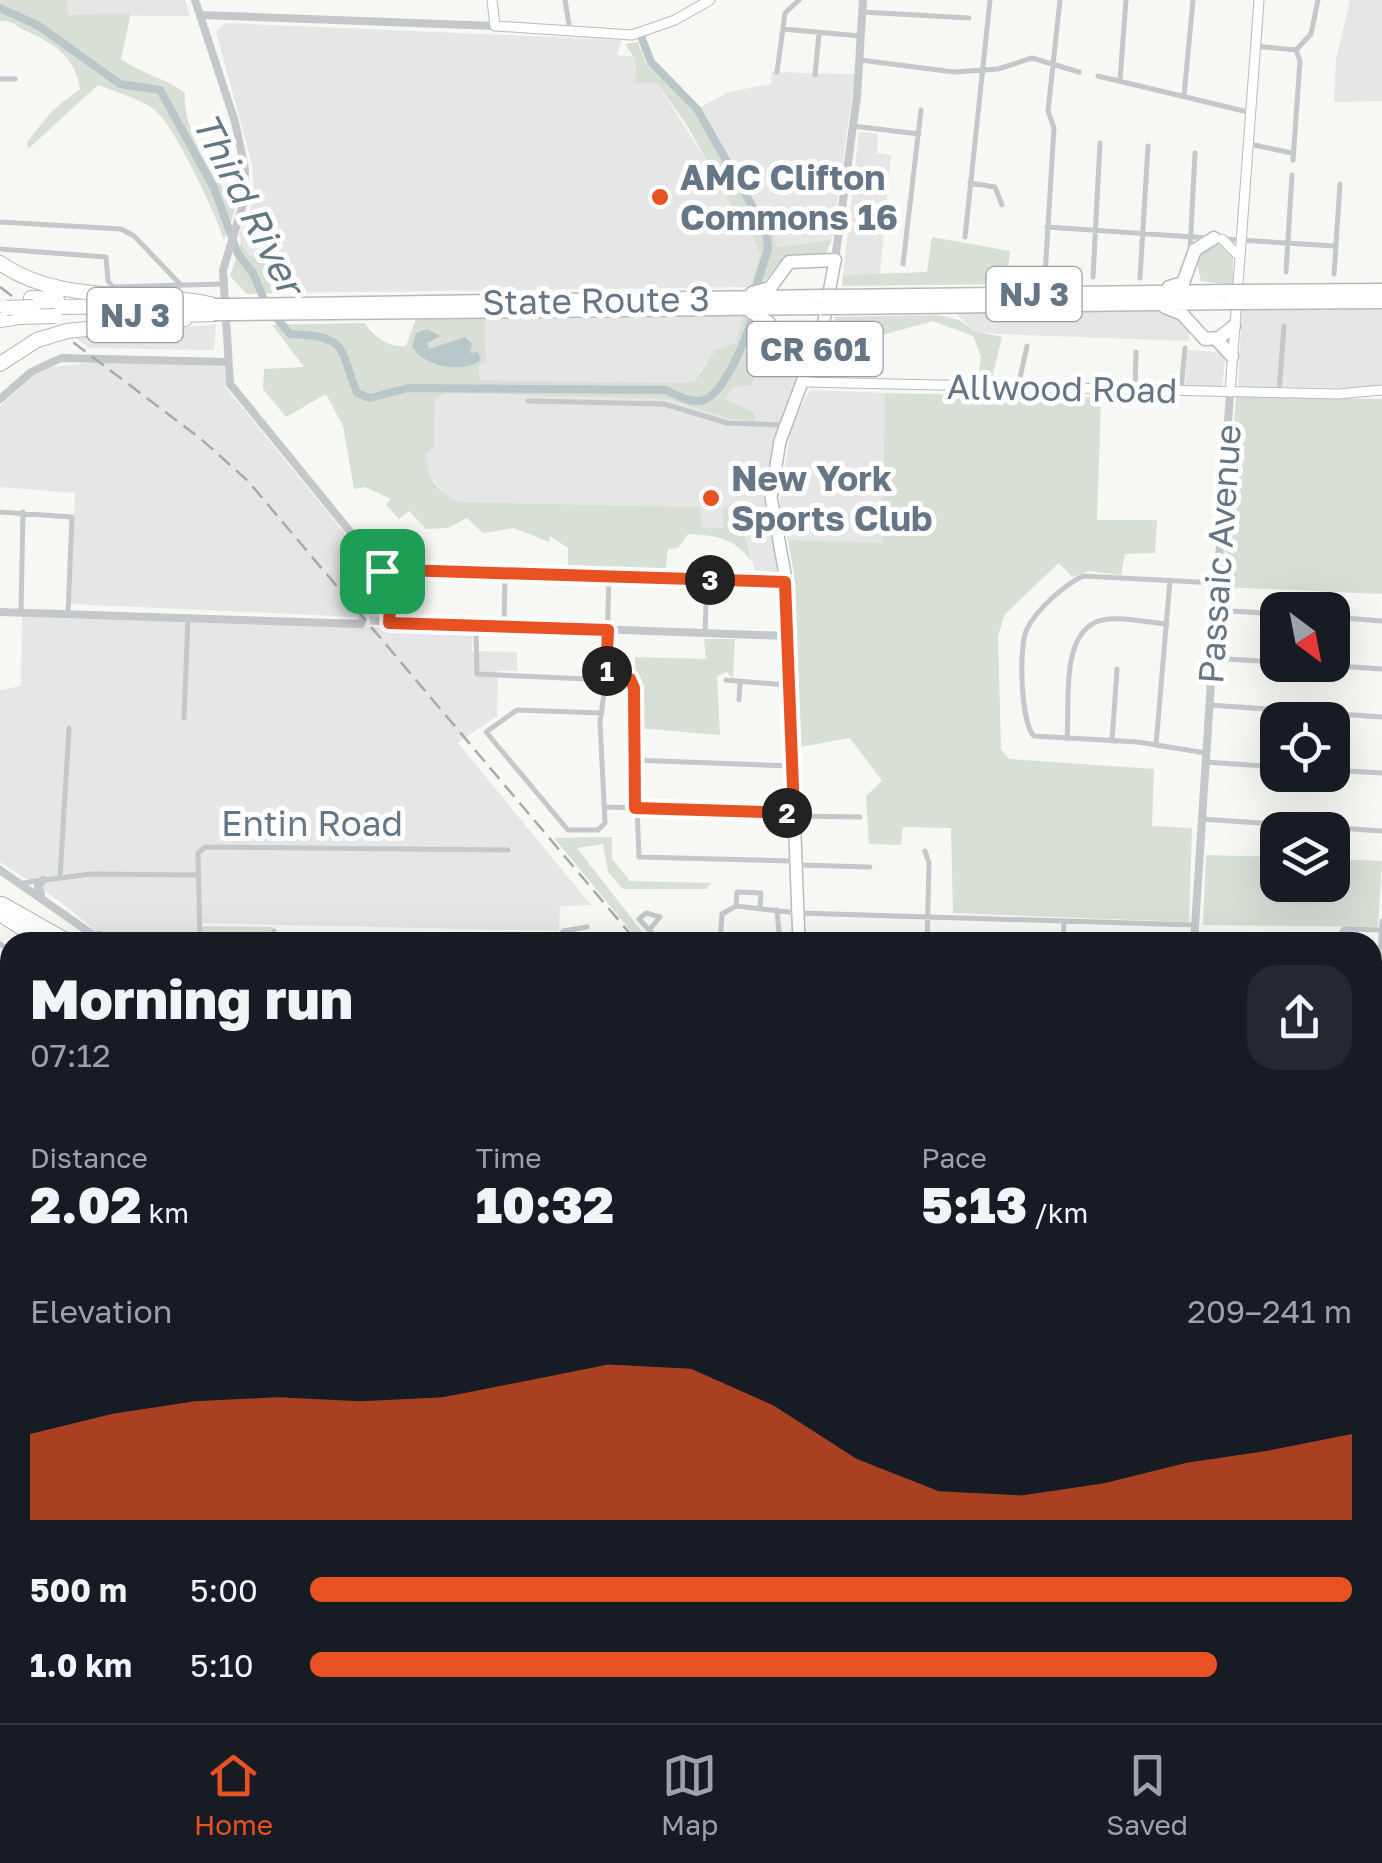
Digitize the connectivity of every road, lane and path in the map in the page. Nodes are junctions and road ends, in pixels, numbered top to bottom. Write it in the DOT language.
graph roads {
  1 [pos="195,0"];
  2 [pos="565,0"];
  3 [pos="710,0"];
  4 [pos="799,0"];
  5 [pos="863,0"];
  6 [pos="990,0"];
  7 [pos="1060,0"];
  8 [pos="1126,0"];
  9 [pos="1194,0"];
  10 [pos="1259,0"];
  11 [pos="1318,0"];
  12 [pos="493,2"];
  13 [pos="692,8"];
  14 [pos="862,12"];
  15 [pos="201,15"];
  16 [pos="970,18"];
  17 [pos="495,26"];
  18 [pos="570,26"];
  19 [pos="783,29"];
  20 [pos="820,32"];
  21 [pos="860,36"];
  22 [pos="1254,46"];
  23 [pos="1296,50"];
  24 [pos="860,60"];
  25 [pos="1053,66"];
  26 [pos="984,71"];
  27 [pos="776,72"];
  28 [pos="1079,72"];
  29 [pos="815,75"];
  30 [pos="1098,76"];
  31 [pos="0,79"];
  32 [pos="15,79"];
  33 [pos="1120,80"];
  34 [pos="1184,96"];
  35 [pos="921,110"];
  36 [pos="1248,112"];
  37 [pos="854,126"];
  38 [pos="918,134"];
  39 [pos="1100,143"];
  40 [pos="1246,143"];
  41 [pos="1148,146"];
  42 [pos="1195,153"];
  43 [pos="1292,174"];
  44 [pos="970,183"];
  45 [pos="1340,184"];
  46 [pos="1002,205"];
  47 [pos="0,222"];
  48 [pos="1048,227"];
  49 [pos="1096,230"];
  50 [pos="1142,233"];
  51 [pos="966,237"];
  52 [pos="1190,237"];
  53 [pos="1218,238"];
  54 [pos="1239,240"];
  55 [pos="1288,243"];
  56 [pos="1336,246"];
  57 [pos="0,250"];
  58 [pos="1238,256"];
  59 [pos="835,260"];
  60 [pos="789,262"];
  61 [pos="0,263"];
  62 [pos="903,264"];
  63 [pos="1190,264"];
  64 [pos="1286,272"];
  65 [pos="1334,274"];
  66 [pos="1044,275"];
  67 [pos="1093,276"];
  68 [pos="1140,278"];
  69 [pos="224,284"];
  70 [pos="181,285"];
  71 [pos="1382,290"];
  72 [pos="1107,292"];
  73 [pos="1236,297"];
  74 [pos="637,300"];
  75 [pos="829,302"];
  76 [pos="1382,302"];
  77 [pos="1146,304"];
  78 [pos="43,307"];
  79 [pos="269,309"];
  80 [pos="736,309"];
  81 [pos="214,310"];
  82 [pos="4,311"];
  83 [pos="1192,326"];
  84 [pos="1284,326"];
  85 [pos="1234,328"];
  86 [pos="780,338"];
  87 [pos="1216,339"];
  88 [pos="1026,346"];
  89 [pos="1185,348"];
  90 [pos="1136,352"];
  91 [pos="814,353"];
  92 [pos="1232,356"];
  93 [pos="228,362"];
  94 [pos="0,364"];
  95 [pos="802,382"];
  96 [pos="1018,387"];
  97 [pos="1135,390"];
  98 [pos="1382,390"];
  99 [pos="1181,391"];
  100 [pos="1230,392"];
  101 [pos="1279,392"];
  102 [pos="0,399"];
  103 [pos="528,401"];
  104 [pos="785,425"];
  105 [pos="0,512"];
  106 [pos="23,512"];
  107 [pos="382,571"];
  108 [pos="505,573"];
  109 [pos="609,576"];
  110 [pos="707,580"];
  111 [pos="1170,580"];
  112 [pos="785,582"];
  113 [pos="1217,583"];
  114 [pos="1215,610"];
  115 [pos="0,612"];
  116 [pos="21,613"];
  117 [pos="1260,613"];
  118 [pos="68,614"];
  119 [pos="188,618"];
  120 [pos="1350,619"];
  121 [pos="1382,621"];
  122 [pos="357,622"];
  123 [pos="1167,624"];
  124 [pos="476,626"];
  125 [pos="504,627"];
  126 [pos="608,630"];
  127 [pos="705,634"];
  128 [pos="786,636"];
  129 [pos="1212,658"];
  130 [pos="1260,661"];
  131 [pos="1350,667"];
  132 [pos="1382,669"];
  133 [pos="1117,670"];
  134 [pos="606,678"];
  135 [pos="726,680"];
  136 [pos="740,684"];
  137 [pos="789,685"];
  138 [pos="605,687"];
  139 [pos="739,700"];
  140 [pos="1209,705"];
  141 [pos="602,713"];
  142 [pos="1382,717"];
  143 [pos="184,718"];
  144 [pos="69,728"];
  145 [pos="1067,739"];
  146 [pos="1112,741"];
  147 [pos="1156,745"];
  148 [pos="1206,757"];
  149 [pos="633,760"];
  150 [pos="1260,764"];
  151 [pos="793,766"];
  152 [pos="1350,771"];
  153 [pos="1382,774"];
  154 [pos="606,807"];
  155 [pos="635,808"];
  156 [pos="794,815"];
  157 [pos="860,817"];
  158 [pos="1202,820"];
  159 [pos="1382,831"];
  160 [pos="508,850"];
  161 [pos="925,851"];
  162 [pos="796,863"];
  163 [pos="870,867"];
  164 [pos="4,873"];
  165 [pos="198,875"];
  166 [pos="60,878"];
  167 [pos="43,880"];
  168 [pos="20,884"];
  169 [pos="0,886"];
  170 [pos="44,898"];
  171 [pos="736,906"];
  172 [pos="1,907"];
  173 [pos="760,907"];
  174 [pos="777,910"];
  175 [pos="798,913"];
  176 [pos="928,917"];
  177 [pos="1382,921"];
  178 [pos="1064,922"];
  179 [pos="1195,925"];
  180 [pos="586,927"];
  181 [pos="1382,930"];
  182 [pos="31,932"];
  183 [pos="43,932"];
  184 [pos="50,932"];
  185 [pos="87,932"];
  186 [pos="200,932"];
  187 [pos="563,932"];
  188 [pos="721,932"];
  189 [pos="779,932"];
  190 [pos="799,932"];
  191 [pos="927,932"];
  192 [pos="1064,932"];
  193 [pos="1195,932"];
  194 [pos="1342,932"];
  195 [pos="1382,942"];
  1 -- 15 [label="street"];
  2 -- 18 [label="street"];
  3 -- 13 [label="main road"];
  4 -- 19 [label="street"];
  5 -- 14 [label="street"];
  6 -- 26 [label="street"];
  7 -- 25 [label="street"];
  8 -- 33 [label="street"];
  9 -- 34 [label="street"];
  10 -- 22 [label="main road, Passaic Avenue"];
  11 -- 23 [label="street"];
  12 -- 17 [label="main road"];
  13 -- 18 [label="main road"];
  14 -- 16 [label="street"];
  14 -- 21 [label="street"];
  15 -- 17 [label="street"];
  15 -- 69 [label="street"];
  17 -- 18 [label="main road"];
  19 -- 20 [label="street"];
  19 -- 27 [label="street"];
  20 -- 21 [label="street"];
  20 -- 29 [label="street"];
  21 -- 24 [label="street, CR 601"];
  22 -- 23 [label="street"];
  22 -- 36 [label="main road, Passaic Avenue"];
  23 -- 40 [label="street"];
  24 -- 26 [label="street"];
  24 -- 37 [label="street, CR 601"];
  25 -- 26 [label="street"];
  25 -- 28 [label="street"];
  25 -- 48 [label="street"];
  26 -- 44 [label="street"];
  30 -- 33 [label="street"];
  31 -- 32 [label="street"];
  33 -- 34 [label="street"];
  34 -- 36 [label="street"];
  35 -- 38 [label="street"];
  36 -- 40 [label="main road, Passaic Avenue"];
  37 -- 38 [label="street"];
  37 -- 59 [label="street, CR 601"];
  38 -- 62 [label="street"];
  39 -- 49 [label="street"];
  40 -- 54 [label="main road, Passaic Avenue"];
  41 -- 50 [label="street"];
  42 -- 52 [label="street"];
  43 -- 55 [label="street"];
  44 -- 46 [label="street"];
  44 -- 51 [label="street"];
  45 -- 56 [label="street"];
  47 -- 70 [label="street"];
  48 -- 49 [label="street"];
  48 -- 66 [label="street"];
  49 -- 50 [label="street"];
  49 -- 67 [label="street"];
  50 -- 52 [label="street"];
  50 -- 68 [label="street"];
  52 -- 53 [label="street"];
  52 -- 63 [label="street"];
  53 -- 54 [label="street"];
  53 -- 58 [label="main road"];
  53 -- 63 [label="highway"];
  54 -- 55 [label="street"];
  54 -- 58 [label="main road, Passaic Avenue"];
  55 -- 56 [label="street"];
  55 -- 64 [label="street"];
  56 -- 65 [label="street"];
  57 -- 70 [label="street"];
  58 -- 85 [label="main road, Passaic Avenue"];
  59 -- 60 [label="highway"];
  59 -- 91 [label="main road, CR 601"];
  60 -- 74 [label="highway"];
  60 -- 75 [label="highway"];
  61 -- 81 [label="highway"];
  63 -- 72 [label="highway"];
  63 -- 73 [label="highway"];
  69 -- 70 [label="street"];
  69 -- 93 [label="street"];
  71 -- 73 [label="highway, State Route 3 / NJ 3"];
  72 -- 73 [label="highway, State Route 3 / NJ 3"];
  72 -- 75 [label="highway, State Route 3 / NJ 3"];
  73 -- 76 [label="highway, State Route 3 / NJ 3"];
  73 -- 77 [label="highway, State Route 3 / NJ 3"];
  73 -- 83 [label="highway"];
  74 -- 75 [label="highway, State Route 3 / NJ 3"];
  74 -- 79 [label="highway, State Route 3 / NJ 3"];
  75 -- 77 [label="highway, State Route 3 / NJ 3"];
  75 -- 80 [label="highway, State Route 3 / NJ 3"];
  75 -- 86 [label="highway"];
  77 -- 83 [label="highway"];
  78 -- 81 [label="highway, NJ 3"];
  78 -- 81 [label="highway, NJ 3"];
  78 -- 82 [label="highway, NJ 3, bridge"];
  79 -- 80 [label="highway, State Route 3 / NJ 3"];
  79 -- 81 [label="highway, NJ 3, bridge"];
  80 -- 86 [label="highway"];
  81 -- 94 [label="highway, bridge"];
  83 -- 87 [label="highway"];
  84 -- 101 [label="street"];
  85 -- 87 [label="highway"];
  85 -- 92 [label="main road, Passaic Avenue"];
  86 -- 91 [label="highway"];
  87 -- 92 [label="highway"];
  88 -- 96 [label="street"];
  89 -- 99 [label="street"];
  90 -- 97 [label="street"];
  91 -- 95 [label="main road, CR 601"];
  92 -- 100 [label="main road, Passaic Avenue"];
  93 -- 102 [label="street"];
  93 -- 107 [label="street"];
  95 -- 96 [label="main road, Allwood Road"];
  95 -- 104 [label="main road, CR 601"];
  96 -- 97 [label="main road, Allwood Road"];
  97 -- 99 [label="main road, Allwood Road"];
  98 -- 101 [label="main road, Allwood Road"];
  99 -- 100 [label="main road, Allwood Road"];
  100 -- 101 [label="main road, Allwood Road"];
  100 -- 113 [label="street, Passaic Avenue"];
  103 -- 104 [label="street"];
  104 -- 112 [label="main road, CR 601"];
  105 -- 106 [label="street"];
  106 -- 116 [label="street"];
  106 -- 118 [label="street"];
  107 -- 108 [label="street"];
  107 -- 124 [label="street"];
  108 -- 109 [label="street"];
  108 -- 125 [label="street"];
  109 -- 110 [label="street"];
  109 -- 126 [label="street"];
  110 -- 112 [label="street"];
  110 -- 127 [label="street"];
  111 -- 113 [label="street"];
  111 -- 123 [label="street"];
  111 -- 145 [label="street"];
  112 -- 128 [label="main road, CR 601"];
  113 -- 114 [label="street, Passaic Avenue"];
  114 -- 117 [label="street"];
  114 -- 129 [label="street, Passaic Avenue"];
  115 -- 116 [label="street"];
  116 -- 118 [label="street"];
  118 -- 119 [label="street"];
  119 -- 122 [label="street"];
  119 -- 143 [label="street"];
  120 -- 121 [label="street"];
  123 -- 145 [label="street"];
  123 -- 147 [label="street"];
  124 -- 125 [label="street"];
  124 -- 134 [label="street"];
  125 -- 126 [label="street"];
  126 -- 127 [label="street"];
  126 -- 134 [label="street"];
  127 -- 128 [label="street"];
  128 -- 137 [label="main road, CR 601"];
  129 -- 130 [label="street"];
  129 -- 140 [label="street, Passaic Avenue"];
  131 -- 132 [label="street"];
  133 -- 146 [label="street"];
  134 -- 149 [label="street"];
  135 -- 136 [label="street"];
  136 -- 137 [label="street"];
  136 -- 139 [label="street"];
  137 -- 151 [label="main road, CR 601"];
  138 -- 141 [label="street"];
  140 -- 142 [label="street"];
  140 -- 148 [label="street, Passaic Avenue"];
  141 -- 154 [label="street"];
  141 -- 154 [label="street"];
  144 -- 166 [label="street"];
  145 -- 146 [label="street"];
  146 -- 147 [label="street"];
  147 -- 148 [label="street"];
  148 -- 150 [label="street"];
  148 -- 158 [label="street, Passaic Avenue"];
  149 -- 151 [label="street"];
  149 -- 155 [label="street"];
  151 -- 156 [label="main road, CR 601"];
  152 -- 153 [label="street"];
  154 -- 155 [label="street"];
  155 -- 156 [label="street"];
  155 -- 162 [label="street"];
  156 -- 157 [label="street"];
  156 -- 162 [label="main road, CR 601"];
  158 -- 159 [label="street"];
  158 -- 179 [label="street, Passaic Avenue"];
  160 -- 165 [label="street, Entin Road"];
  161 -- 176 [label="street"];
  162 -- 163 [label="street"];
  162 -- 175 [label="main road, CR 601"];
  164 -- 168 [label="street"];
  164 -- 169 [label="street"];
  165 -- 166 [label="street, Entin Road"];
  165 -- 186 [label="street"];
  166 -- 167 [label="street, Entin Road"];
  167 -- 168 [label="street, Entin Road"];
  167 -- 170 [label="street"];
  168 -- 170 [label="street"];
  170 -- 185 [label="street"];
  171 -- 173 [label="street"];
  171 -- 173 [label="street"];
  171 -- 188 [label="street"];
  172 -- 182 [label="highway"];
  172 -- 183 [label="highway"];
  172 -- 184 [label="highway"];
  173 -- 174 [label="street"];
  174 -- 175 [label="street"];
  174 -- 189 [label="street"];
  175 -- 176 [label="street"];
  175 -- 190 [label="main road, CR 601"];
  176 -- 178 [label="street"];
  176 -- 191 [label="street"];
  177 -- 181 [label="street"];
  178 -- 179 [label="street"];
  178 -- 192 [label="street"];
  179 -- 193 [label="street, Passaic Avenue"];
  180 -- 187 [label="street"];
  181 -- 194 [label="street"];
  181 -- 195 [label="street"];
}
